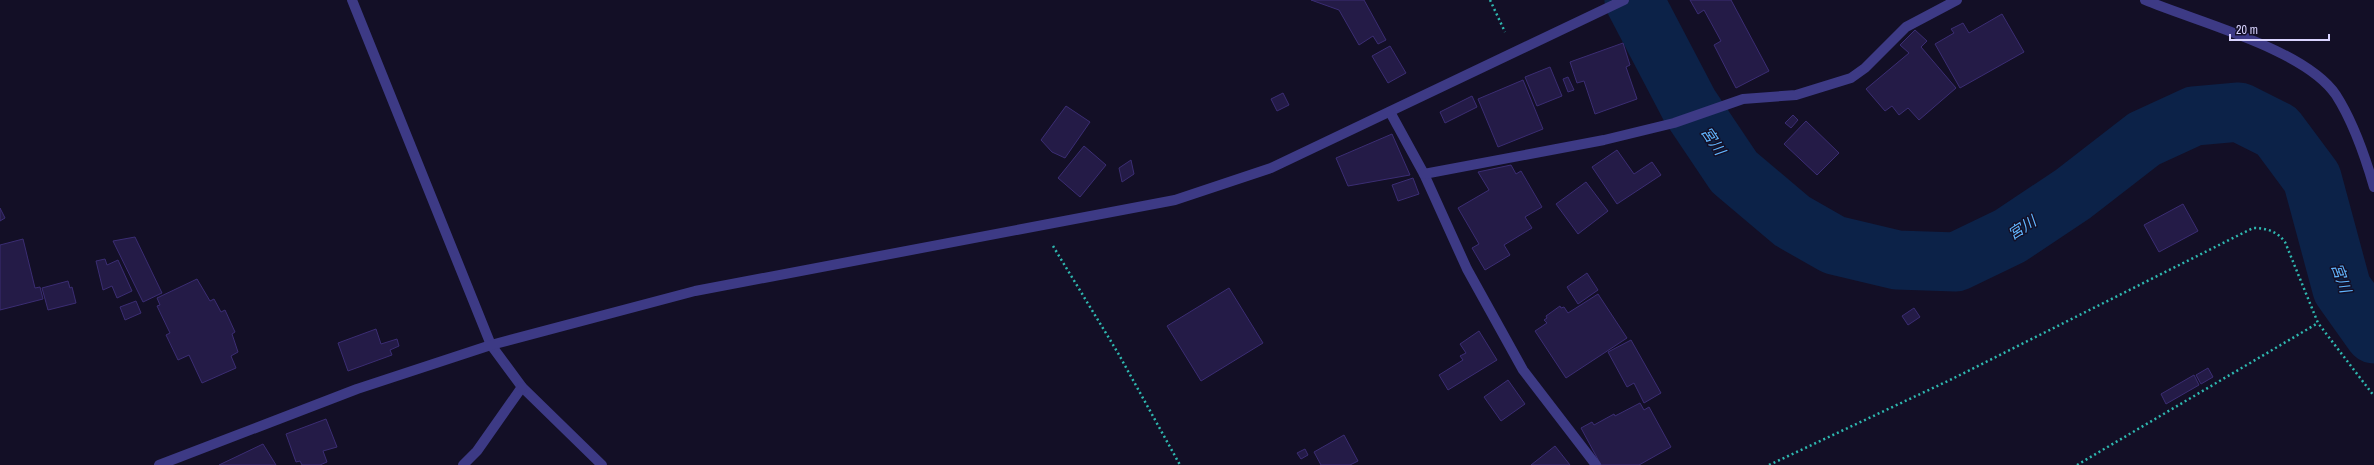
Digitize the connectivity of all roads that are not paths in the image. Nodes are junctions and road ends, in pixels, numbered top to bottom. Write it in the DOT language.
graph roads {
  1 [pos="352,0"];
  2 [pos="1624,0"];
  3 [pos="1957,0"];
  4 [pos="2145,0"];
  5 [pos="1390,112"];
  6 [pos="1424,174"];
  7 [pos="2374,187"];
  8 [pos="490,345"];
  9 [pos="522,387"];
  10 [pos="159,465"];
  11 [pos="463,465"];
  12 [pos="602,465"];
  13 [pos="1596,465"];
  1 -- 8 [label="street"];
  2 -- 5 [label="street"];
  3 -- 6 [label="street"];
  4 -- 7 [label="street"];
  5 -- 6 [label="street"];
  5 -- 8 [label="street"];
  6 -- 13 [label="street"];
  8 -- 9 [label="street"];
  8 -- 10 [label="street"];
  9 -- 11 [label="street"];
  9 -- 12 [label="street"];
}
